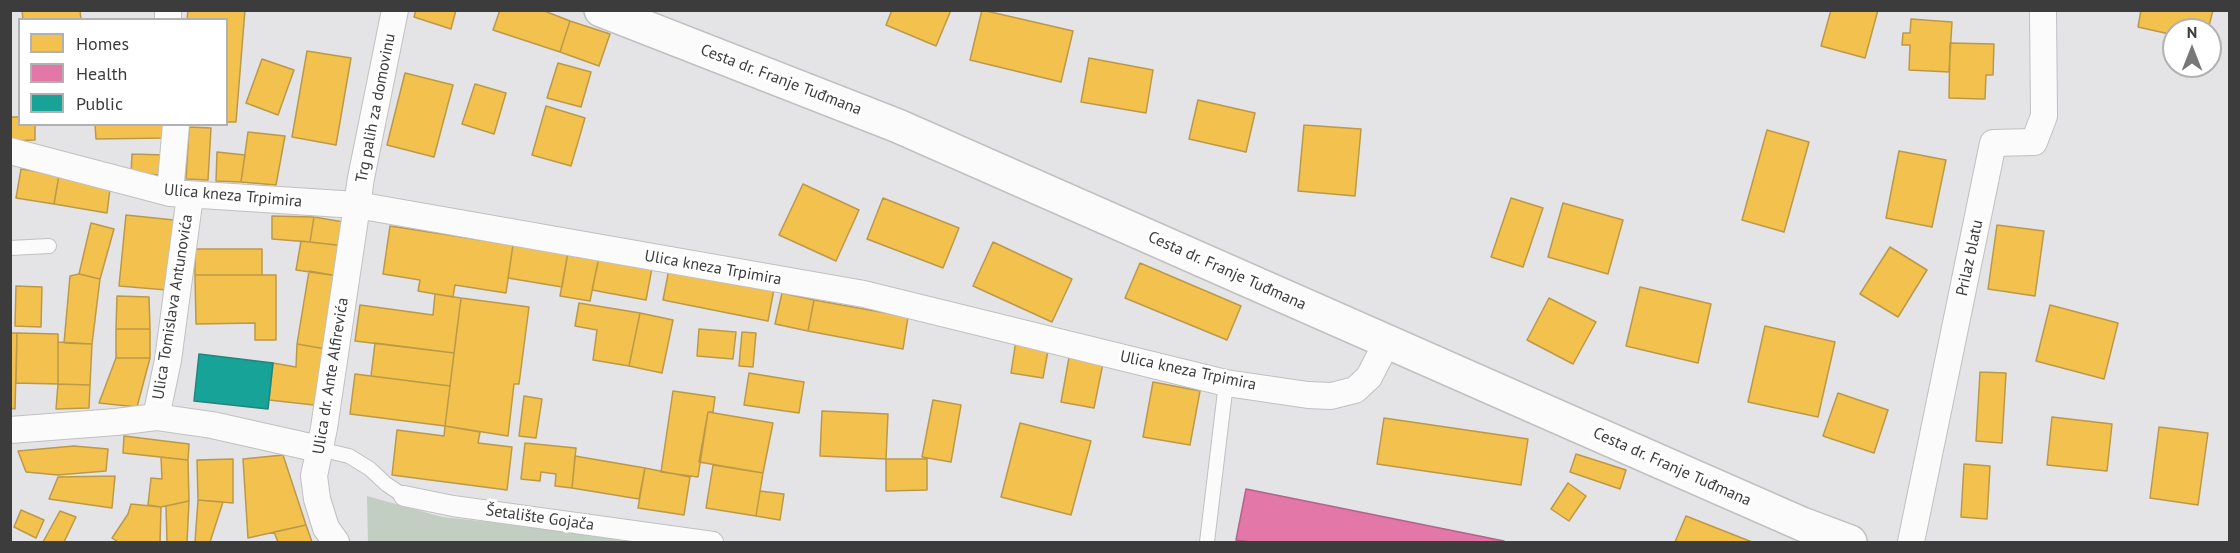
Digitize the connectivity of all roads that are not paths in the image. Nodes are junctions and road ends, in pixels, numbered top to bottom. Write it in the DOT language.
graph roads {
  1 [pos="395,10"];
  2 [pos="600,10"];
  3 [pos="2043,10"];
  4 [pos="176,126"];
  5 [pos="10,151"];
  6 [pos="180,195"];
  7 [pos="357,205"];
  8 [pos="49,246"];
  9 [pos="10,248"];
  10 [pos="1387,342"];
  11 [pos="1226,383"];
  12 [pos="156,417"];
  13 [pos="10,430"];
  14 [pos="319,448"];
  15 [pos="404,496"];
  16 [pos="336,543"];
  17 [pos="713,543"];
  18 [pos="1207,543"];
  19 [pos="1850,543"];
  20 [pos="1911,543"];
  1 -- 7 [label="street, Trg palih za domovinu"];
  2 -- 10 [label="main road, Cesta dr. Franje Tuđmana"];
  3 -- 20 [label="street, Prilaz blatu"];
  4 -- 6 [label="street, Ulica Tomislava Antunovića"];
  5 -- 6 [label="street, Ulica kneza Trpimira"];
  6 -- 7 [label="street, Ulica kneza Trpimira"];
  6 -- 12 [label="street, Ulica Tomislava Antunovića"];
  7 -- 11 [label="street, Ulica kneza Trpimira"];
  7 -- 14 [label="street, Ulica dr. Ante Alfirevića"];
  8 -- 9 [label="lane"];
  10 -- 11 [label="street, Ulica kneza Trpimira"];
  10 -- 19 [label="main road, Cesta dr. Franje Tuđmana"];
  11 -- 18 [label="lane"];
  12 -- 13 [label="street"];
  12 -- 14 [label="street"];
  14 -- 15 [label="lane"];
  14 -- 16 [label="street, Ulica dr. Ante Alfirevića"];
  15 -- 17 [label="street, Šetalište Gojača"];
}
